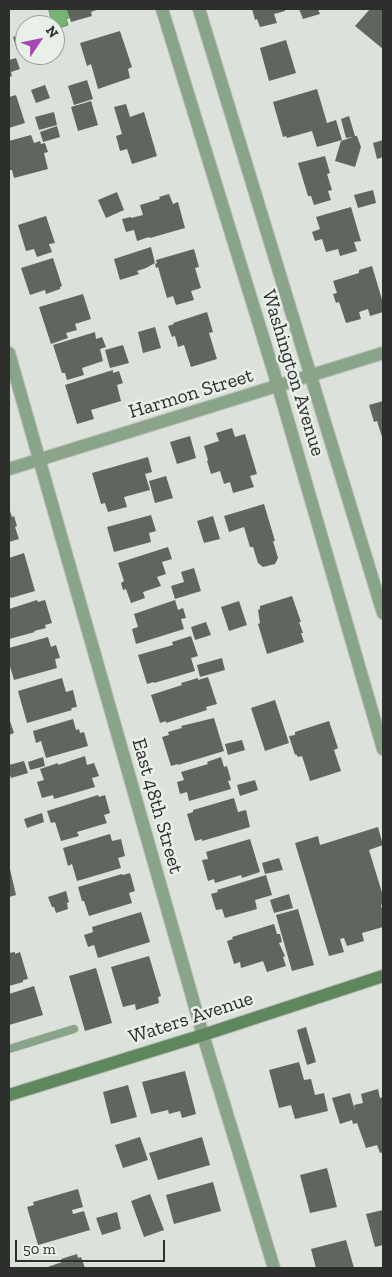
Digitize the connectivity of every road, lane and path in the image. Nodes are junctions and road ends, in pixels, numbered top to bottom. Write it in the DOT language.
graph roads {
  1 [pos="162,9"];
  2 [pos="199,9"];
  3 [pos="9,353"];
  4 [pos="383,353"];
  5 [pos="310,376"];
  6 [pos="278,386"];
  7 [pos="39,460"];
  8 [pos="9,469"];
  9 [pos="383,613"];
  10 [pos="383,749"];
  11 [pos="383,976"];
  12 [pos="74,1029"];
  13 [pos="203,1035"];
  14 [pos="9,1049"];
  15 [pos="9,1095"];
  16 [pos="274,1268"];
  1 -- 6 [label="street, Washington Avenue"];
  2 -- 5 [label="street, Washington Avenue"];
  3 -- 7 [label="street, East 48th Street"];
  4 -- 5 [label="street, Harmon Street"];
  5 -- 6 [label="street, Harmon Street"];
  5 -- 9 [label="street, Washington Avenue"];
  6 -- 7 [label="street, Harmon Street"];
  6 -- 10 [label="street, Washington Avenue"];
  7 -- 8 [label="street, Harmon Street"];
  7 -- 13 [label="street, East 48th Street"];
  11 -- 13 [label="main road, Waters Avenue"];
  12 -- 14 [label="lane"];
  13 -- 15 [label="main road, Waters Avenue"];
  13 -- 16 [label="street, East 48th Street"];
}
